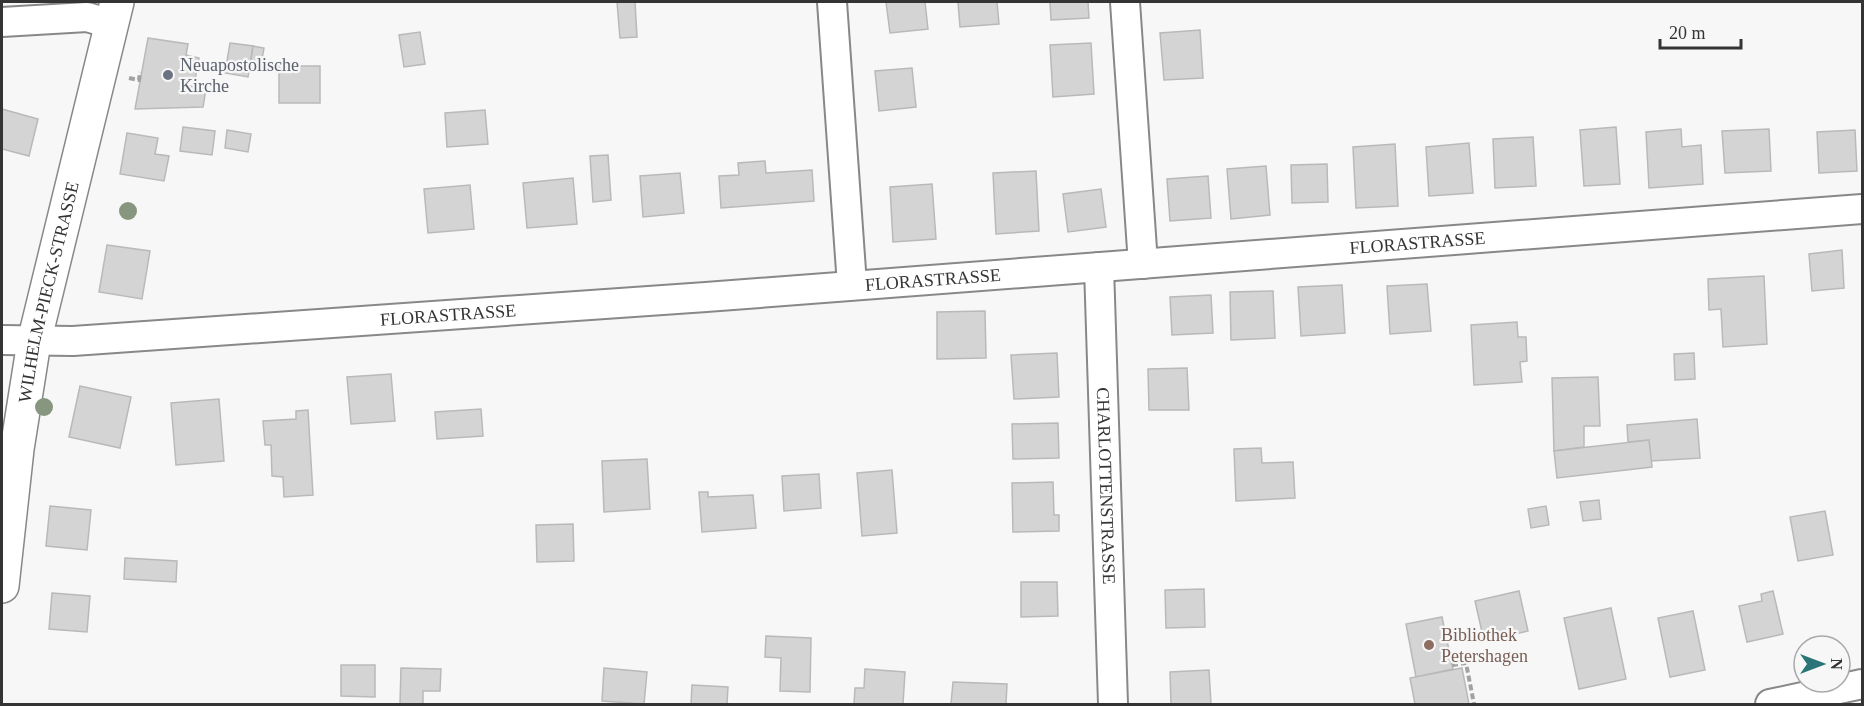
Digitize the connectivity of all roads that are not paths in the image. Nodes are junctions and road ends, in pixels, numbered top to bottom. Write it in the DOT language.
graph roads {
  1 [pos="832,2"];
  2 [pos="1125,2"];
  3 [pos="114,13"];
  4 [pos="2,22"];
  5 [pos="1863,208"];
  6 [pos="1143,264"];
  7 [pos="1099,267"];
  8 [pos="852,285"];
  9 [pos="2,340"];
  10 [pos="34,342"];
  11 [pos="2,586"];
  12 [pos="1863,684"];
  13 [pos="1113,705"];
  14 [pos="1770,705"];
  1 -- 8 [label="street"];
  2 -- 6 [label="street"];
  3 -- 4 [label="street"];
  3 -- 10 [label="street, WILHELM-PIECK-STRASSE"];
  5 -- 6 [label="street, FLORASTRASSE"];
  6 -- 7 [label="street, FLORASTRASSE"];
  7 -- 8 [label="street, FLORASTRASSE"];
  7 -- 13 [label="street, CHARLOTTENSTRASSE"];
  8 -- 10 [label="street, FLORASTRASSE"];
  9 -- 10 [label="street, FLORASTRASSE"];
  10 -- 11 [label="street, WILHELM-PIECK-STRASSE"];
  12 -- 14 [label="street"];
}
